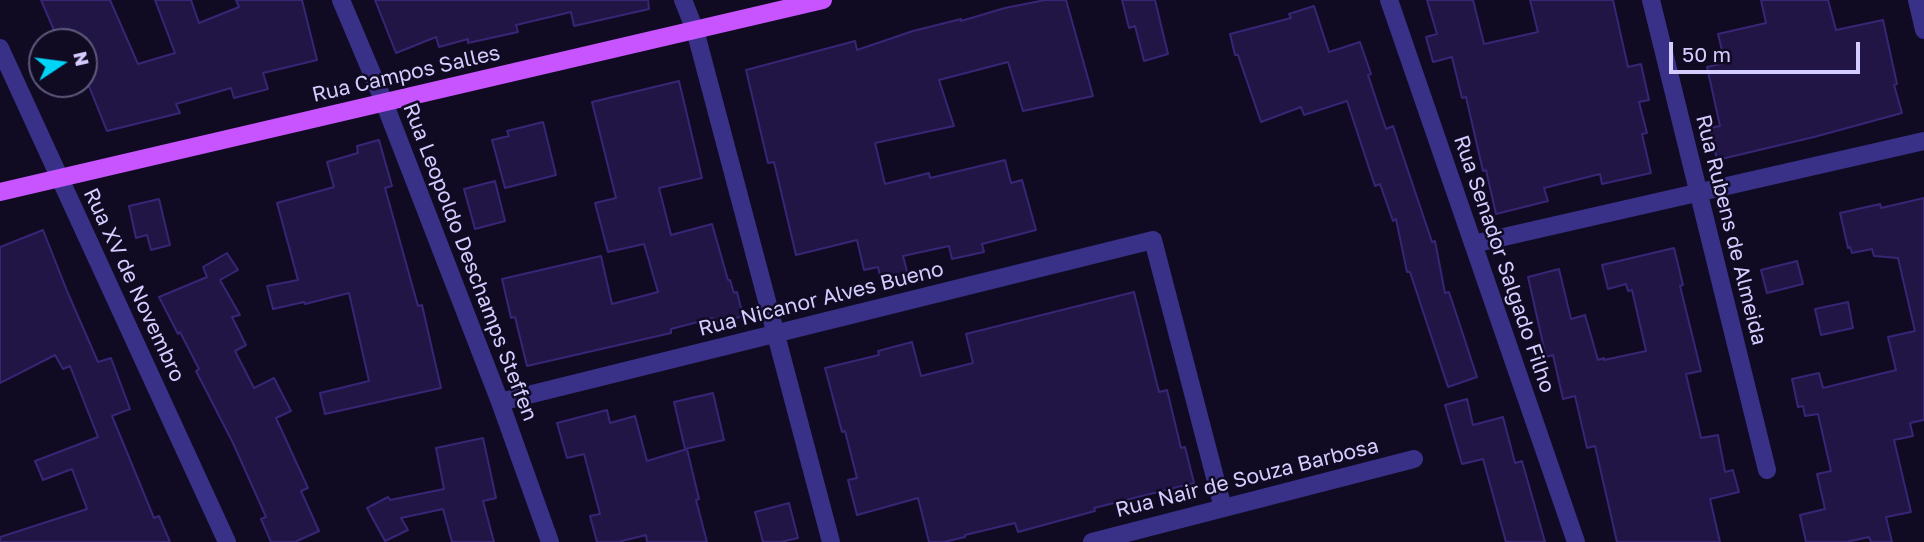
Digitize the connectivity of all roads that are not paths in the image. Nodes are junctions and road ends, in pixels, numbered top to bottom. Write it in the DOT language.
graph roads {
  1 [pos="341,0"];
  2 [pos="683,0"];
  3 [pos="823,0"];
  4 [pos="1389,0"];
  5 [pos="1651,0"];
  6 [pos="1917,0"];
  7 [pos="695,30"];
  8 [pos="1924,30"];
  9 [pos="0,48"];
  10 [pos="384,102"];
  11 [pos="1924,141"];
  12 [pos="60,178"];
  13 [pos="0,192"];
  14 [pos="1698,192"];
  15 [pos="1473,244"];
  16 [pos="776,334"];
  17 [pos="500,402"];
  18 [pos="1414,459"];
  19 [pos="1767,470"];
  20 [pos="1223,508"];
  21 [pos="227,542"];
  22 [pos="550,542"];
  23 [pos="831,542"];
  24 [pos="1092,542"];
  25 [pos="1576,542"];
  1 -- 10 [label="street, Rua Leopoldo Deschamps Steffen"];
  2 -- 7 [label="street"];
  3 -- 7 [label="main road, Rua Campos Salles"];
  4 -- 15 [label="street, Rua Senador Salgado Filho"];
  5 -- 14 [label="street, Rua Rubens de Almeida"];
  6 -- 8 [label="street"];
  7 -- 10 [label="main road, Rua Campos Salles"];
  7 -- 16 [label="street"];
  9 -- 12 [label="street, Rua XV de Novembro"];
  10 -- 12 [label="main road, Rua Campos Salles"];
  10 -- 17 [label="street, Rua Leopoldo Deschamps Steffen"];
  11 -- 14 [label="street"];
  12 -- 13 [label="main road, Rua Campos Salles"];
  12 -- 21 [label="street, Rua XV de Novembro"];
  14 -- 15 [label="street"];
  14 -- 19 [label="street, Rua Rubens de Almeida"];
  15 -- 25 [label="street, Rua Senador Salgado Filho"];
  16 -- 17 [label="street, Rua Nicanor Alves Bueno"];
  16 -- 20 [label="street, Rua Nicanor Alves Bueno"];
  16 -- 23 [label="street"];
  17 -- 22 [label="street, Rua Leopoldo Deschamps Steffen"];
  18 -- 20 [label="street, Rua Nair de Souza Barbosa"];
  20 -- 24 [label="street, Rua Nair de Souza Barbosa"];
}
